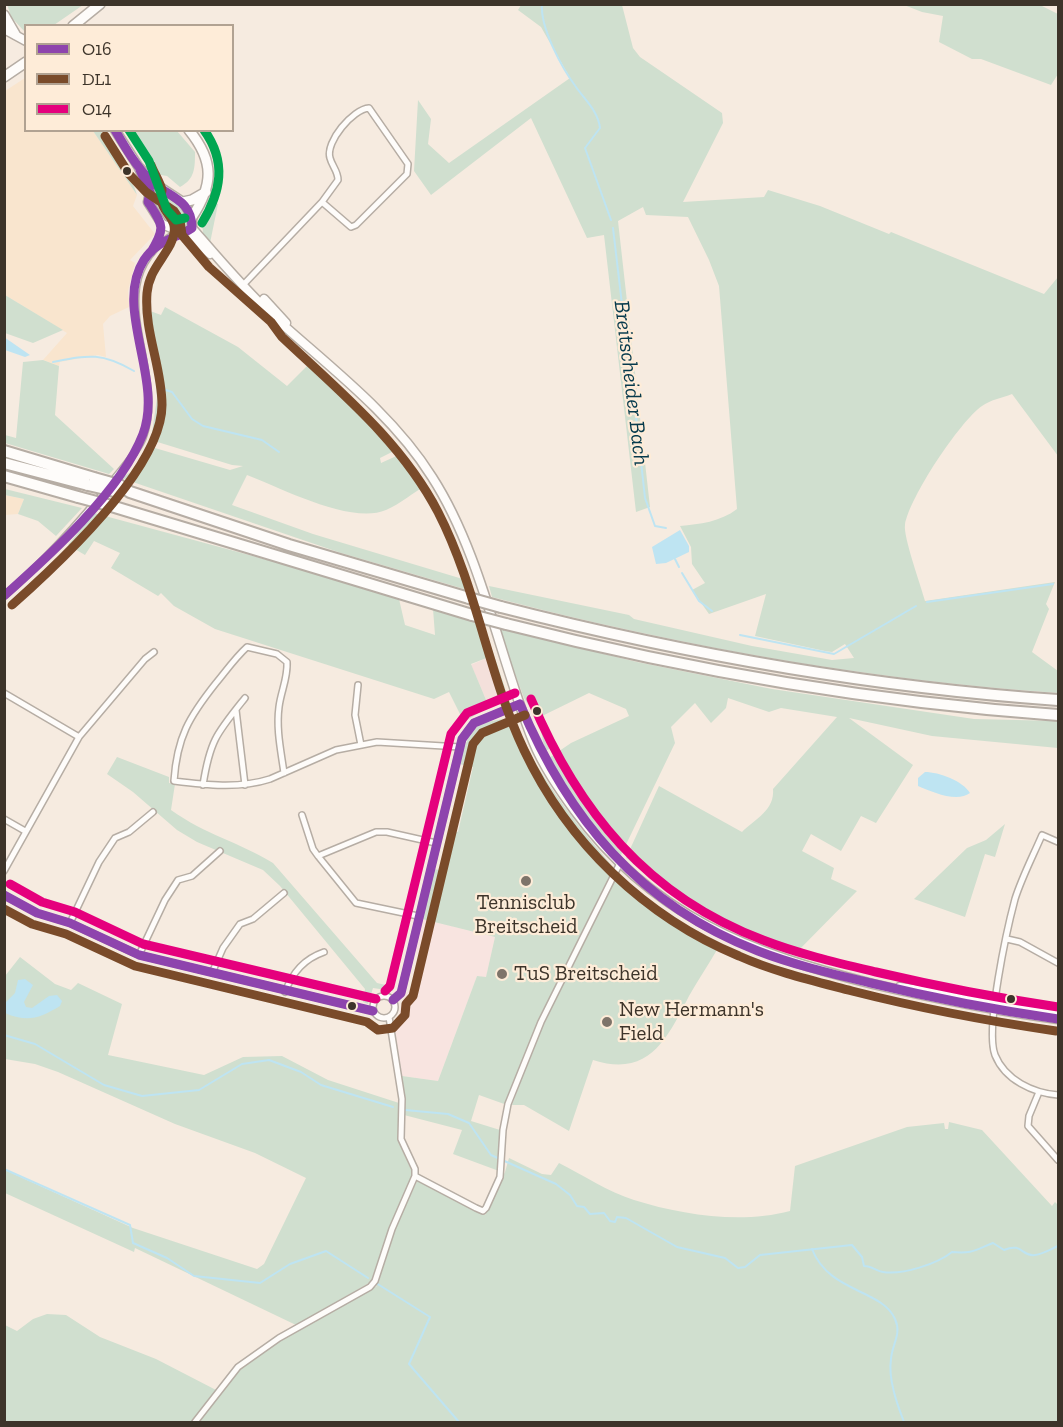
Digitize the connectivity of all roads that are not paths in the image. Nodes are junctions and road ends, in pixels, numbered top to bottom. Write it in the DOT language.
graph roads {
  1 [pos="100,4"];
  2 [pos="4,15"];
  3 [pos="76,24"];
  4 [pos="4,28"];
  5 [pos="15,34"];
  6 [pos="24,40"];
  7 [pos="24,63"];
  8 [pos="4,77"];
  9 [pos="116,132"];
  10 [pos="190,132"];
  11 [pos="154,189"];
  12 [pos="206,192"];
  13 [pos="322,201"];
  14 [pos="183,202"];
  15 [pos="192,217"];
  16 [pos="162,224"];
  17 [pos="192,228"];
  18 [pos="180,233"];
  19 [pos="157,246"];
  20 [pos="218,259"];
  21 [pos="243,284"];
  22 [pos="4,453"];
  23 [pos="4,463"];
  24 [pos="4,476"];
  25 [pos="91,481"];
  26 [pos="4,482"];
  27 [pos="78,497"];
  28 [pos="4,596"];
  29 [pos="154,652"];
  30 [pos="358,685"];
  31 [pos="4,693"];
  32 [pos="245,698"];
  33 [pos="1059,700"];
  34 [pos="520,704"];
  35 [pos="236,710"];
  36 [pos="1059,715"];
  37 [pos="80,737"];
  38 [pos="361,745"];
  39 [pos="460,747"];
  40 [pos="284,773"];
  41 [pos="203,785"];
  42 [pos="245,785"];
  43 [pos="153,812"];
  44 [pos="302,814"];
  45 [pos="4,819"];
  46 [pos="25,831"];
  47 [pos="1059,842"];
  48 [pos="436,843"];
  49 [pos="220,851"];
  50 [pos="318,856"];
  51 [pos="620,863"];
  52 [pos="4,871"];
  53 [pos="284,893"];
  54 [pos="4,896"];
  55 [pos="418,916"];
  56 [pos="70,923"];
  57 [pos="1008,939"];
  58 [pos="324,952"];
  59 [pos="138,955"];
  60 [pos="1059,963"];
  61 [pos="212,973"];
  62 [pos="285,992"];
  63 [pos="393,1000"];
  64 [pos="996,1004"];
  65 [pos="373,1011"];
  66 [pos="1059,1011"];
  67 [pos="389,1017"];
  68 [pos="1059,1019"];
  69 [pos="1039,1092"];
  70 [pos="1059,1095"];
  71 [pos="1059,1160"];
  72 [pos="415,1176"];
  73 [pos="195,1422"];
  1 -- 3 [label="main road"];
  2 -- 5 [label="main road"];
  4 -- 5 [label="street"];
  5 -- 6 [label="street"];
  7 -- 8 [label="main road"];
  9 -- 11 [label="street"];
  10 -- 12 [label="main road"];
  11 -- 14 [label="street"];
  11 -- 16 [label="street"];
  12 -- 14 [label="main road"];
  12 -- 15 [label="main road"];
  13 -- 13 [label="street"];
  13 -- 21 [label="street"];
  14 -- 15 [label="street"];
  15 -- 17 [label="street"];
  16 -- 18 [label="street"];
  16 -- 19 [label="street"];
  17 -- 18 [label="street"];
  17 -- 20 [label="street"];
  18 -- 19 [label="street"];
  18 -- 20 [label="street"];
  19 -- 28 [label="street"];
  20 -- 21 [label="street"];
  21 -- 34 [label="street"];
  22 -- 25 [label="highway"];
  23 -- 25 [label="highway"];
  24 -- 27 [label="highway"];
  25 -- 33 [label="highway, bridge"];
  26 -- 27 [label="highway"];
  27 -- 36 [label="highway, bridge"];
  29 -- 37 [label="street"];
  30 -- 38 [label="street"];
  31 -- 37 [label="street"];
  32 -- 35 [label="street"];
  34 -- 39 [label="street"];
  34 -- 51 [label="street"];
  35 -- 41 [label="street"];
  35 -- 42 [label="street"];
  37 -- 46 [label="street"];
  38 -- 39 [label="street"];
  38 -- 40 [label="street"];
  39 -- 48 [label="street"];
  40 -- 41 [label="street"];
  40 -- 42 [label="street"];
  41 -- 42 [label="street"];
  43 -- 56 [label="street"];
  44 -- 50 [label="street"];
  45 -- 46 [label="street"];
  46 -- 52 [label="street"];
  47 -- 57 [label="street"];
  48 -- 50 [label="street"];
  48 -- 55 [label="street"];
  49 -- 59 [label="street"];
  50 -- 55 [label="street"];
  51 -- 64 [label="street"];
  51 -- 72 [label="street"];
  53 -- 61 [label="street"];
  54 -- 56 [label="street"];
  55 -- 63 [label="street"];
  56 -- 59 [label="street"];
  57 -- 60 [label="street"];
  57 -- 64 [label="street"];
  58 -- 62 [label="street"];
  59 -- 61 [label="street"];
  61 -- 62 [label="street"];
  62 -- 65 [label="street"];
  63 -- 65 [label="street"];
  63 -- 67 [label="street"];
  64 -- 66 [label="street"];
  64 -- 68 [label="street"];
  64 -- 69 [label="street"];
  65 -- 67 [label="street"];
  67 -- 72 [label="street"];
  69 -- 70 [label="street"];
  69 -- 71 [label="street"];
  72 -- 73 [label="street"];
}
